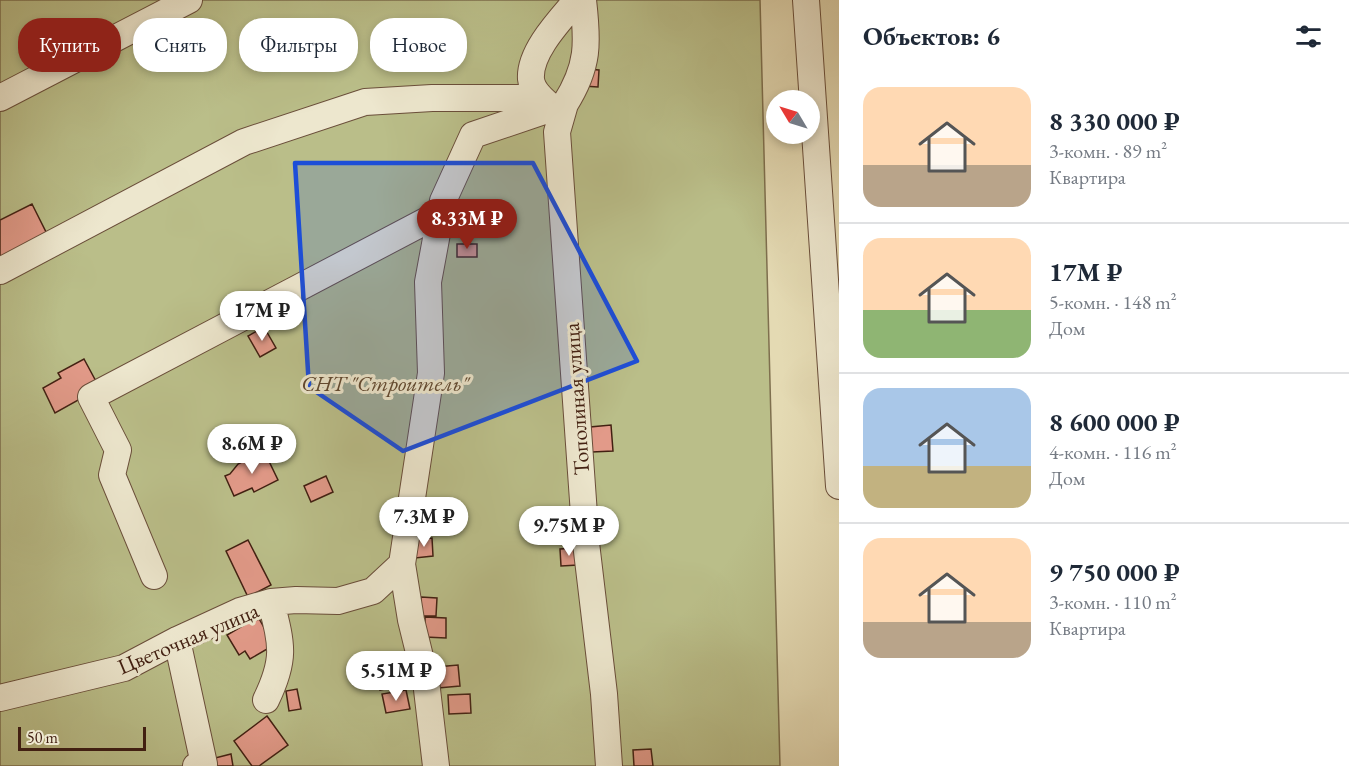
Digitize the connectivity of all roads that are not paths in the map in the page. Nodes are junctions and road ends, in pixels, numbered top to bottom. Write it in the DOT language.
graph roads {
  1 [pos="189,0"];
  2 [pos="577,0"];
  3 [pos="583,0"];
  4 [pos="806,0"];
  5 [pos="0,98"];
  6 [pos="553,104"];
  7 [pos="441,213"];
  8 [pos="0,271"];
  9 [pos="839,486"];
  10 [pos="402,564"];
  11 [pos="154,576"];
  12 [pos="271,602"];
  13 [pos="177,640"];
  14 [pos="0,698"];
  15 [pos="266,700"];
  16 [pos="196,766"];
  17 [pos="436,766"];
  18 [pos="609,766"];
  1 -- 5 [label="street"];
  2 -- 6 [label="street"];
  3 -- 6 [label="street, Тополиная улица"];
  4 -- 9 [label="street"];
  6 -- 7 [label="street"];
  6 -- 8 [label="street"];
  6 -- 18 [label="street, Тополиная улица"];
  7 -- 10 [label="street"];
  7 -- 11 [label="street"];
  10 -- 12 [label="street, Цветочная улица"];
  10 -- 17 [label="street"];
  12 -- 13 [label="street, Цветочная улица"];
  12 -- 15 [label="street"];
  13 -- 14 [label="street, Цветочная улица"];
  13 -- 16 [label="street"];
}
